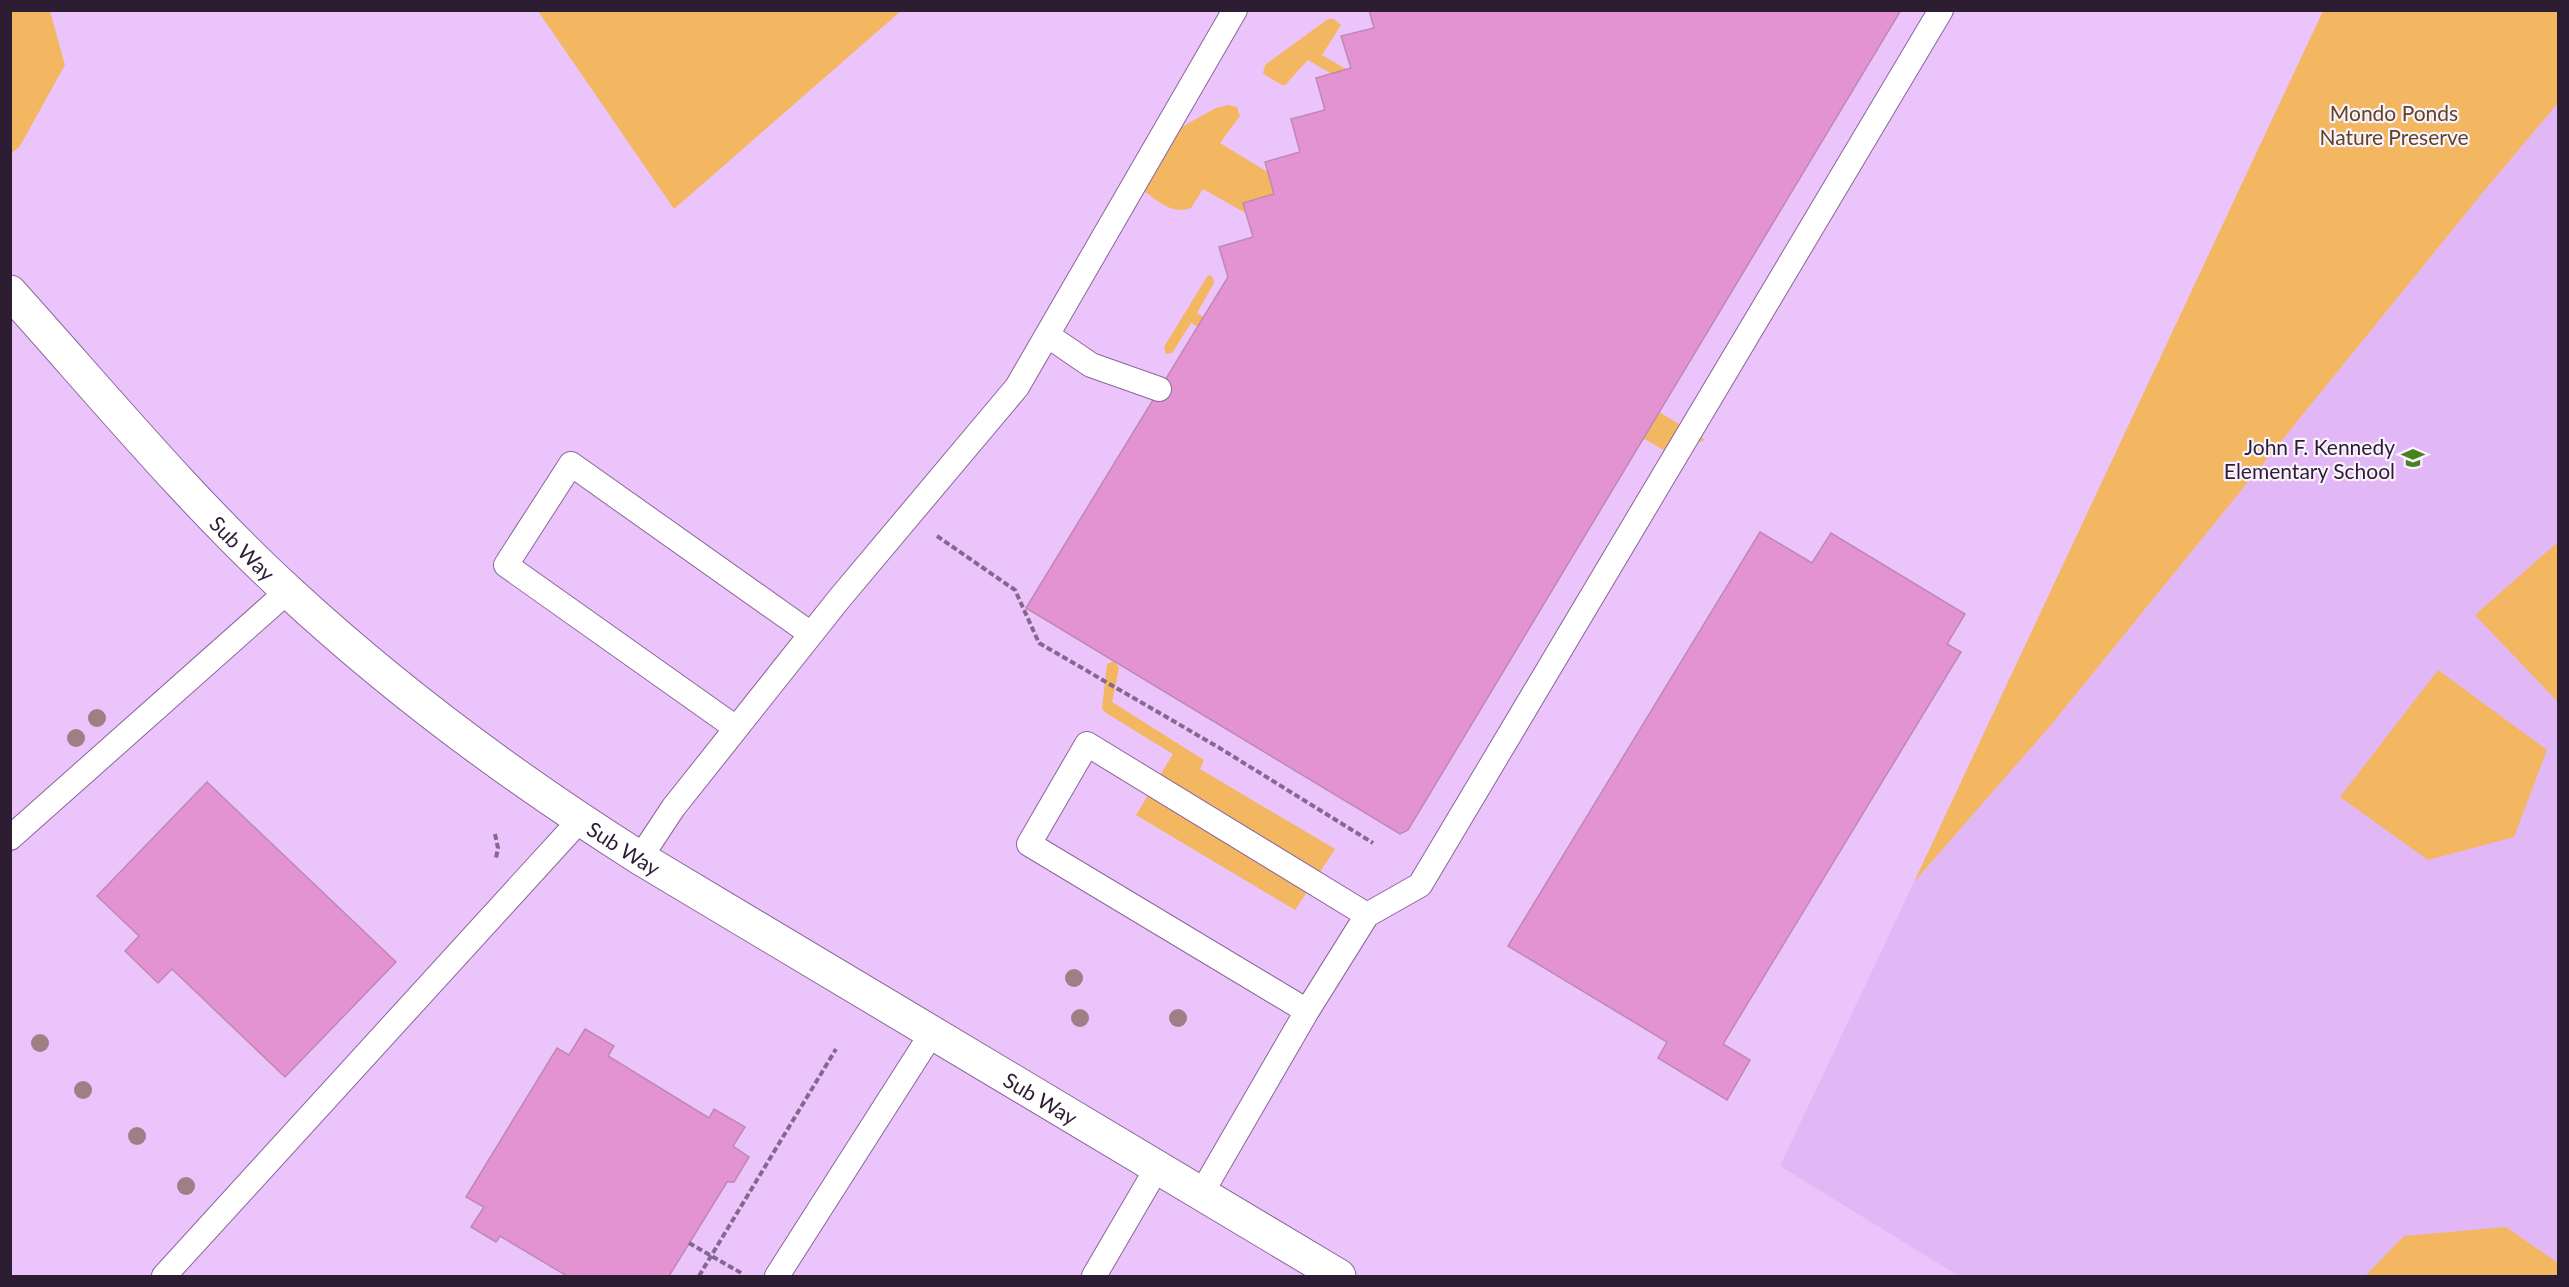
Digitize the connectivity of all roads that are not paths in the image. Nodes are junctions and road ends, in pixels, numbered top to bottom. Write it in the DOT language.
graph roads {
  1 [pos="1235,10"];
  2 [pos="1941,10"];
  3 [pos="10,292"];
  4 [pos="1047,335"];
  5 [pos="1160,389"];
  6 [pos="288,591"];
  7 [pos="811,634"];
  8 [pos="736,728"];
  9 [pos="580,820"];
  10 [pos="10,838"];
  11 [pos="640,858"];
  12 [pos="1367,915"];
  13 [pos="1307,1011"];
  14 [pos="932,1033"];
  15 [pos="1157,1168"];
  16 [pos="1201,1194"];
  17 [pos="164,1276"];
  18 [pos="777,1276"];
  19 [pos="1094,1276"];
  20 [pos="1339,1276"];
  1 -- 4 [label="lane"];
  2 -- 12 [label="lane"];
  3 -- 6 [label="main road, Sub Way"];
  4 -- 5 [label="lane"];
  4 -- 7 [label="lane"];
  6 -- 9 [label="main road, Sub Way"];
  6 -- 10 [label="lane"];
  7 -- 8 [label="lane"];
  7 -- 8 [label="lane"];
  8 -- 11 [label="lane"];
  9 -- 11 [label="main road, Sub Way"];
  9 -- 17 [label="lane"];
  11 -- 14 [label="main road, Sub Way"];
  12 -- 13 [label="lane"];
  12 -- 13 [label="lane"];
  13 -- 16 [label="lane"];
  14 -- 15 [label="main road, Sub Way"];
  14 -- 18 [label="lane"];
  15 -- 16 [label="main road, Sub Way"];
  15 -- 19 [label="lane"];
  16 -- 20 [label="main road, Sub Way"];
}
